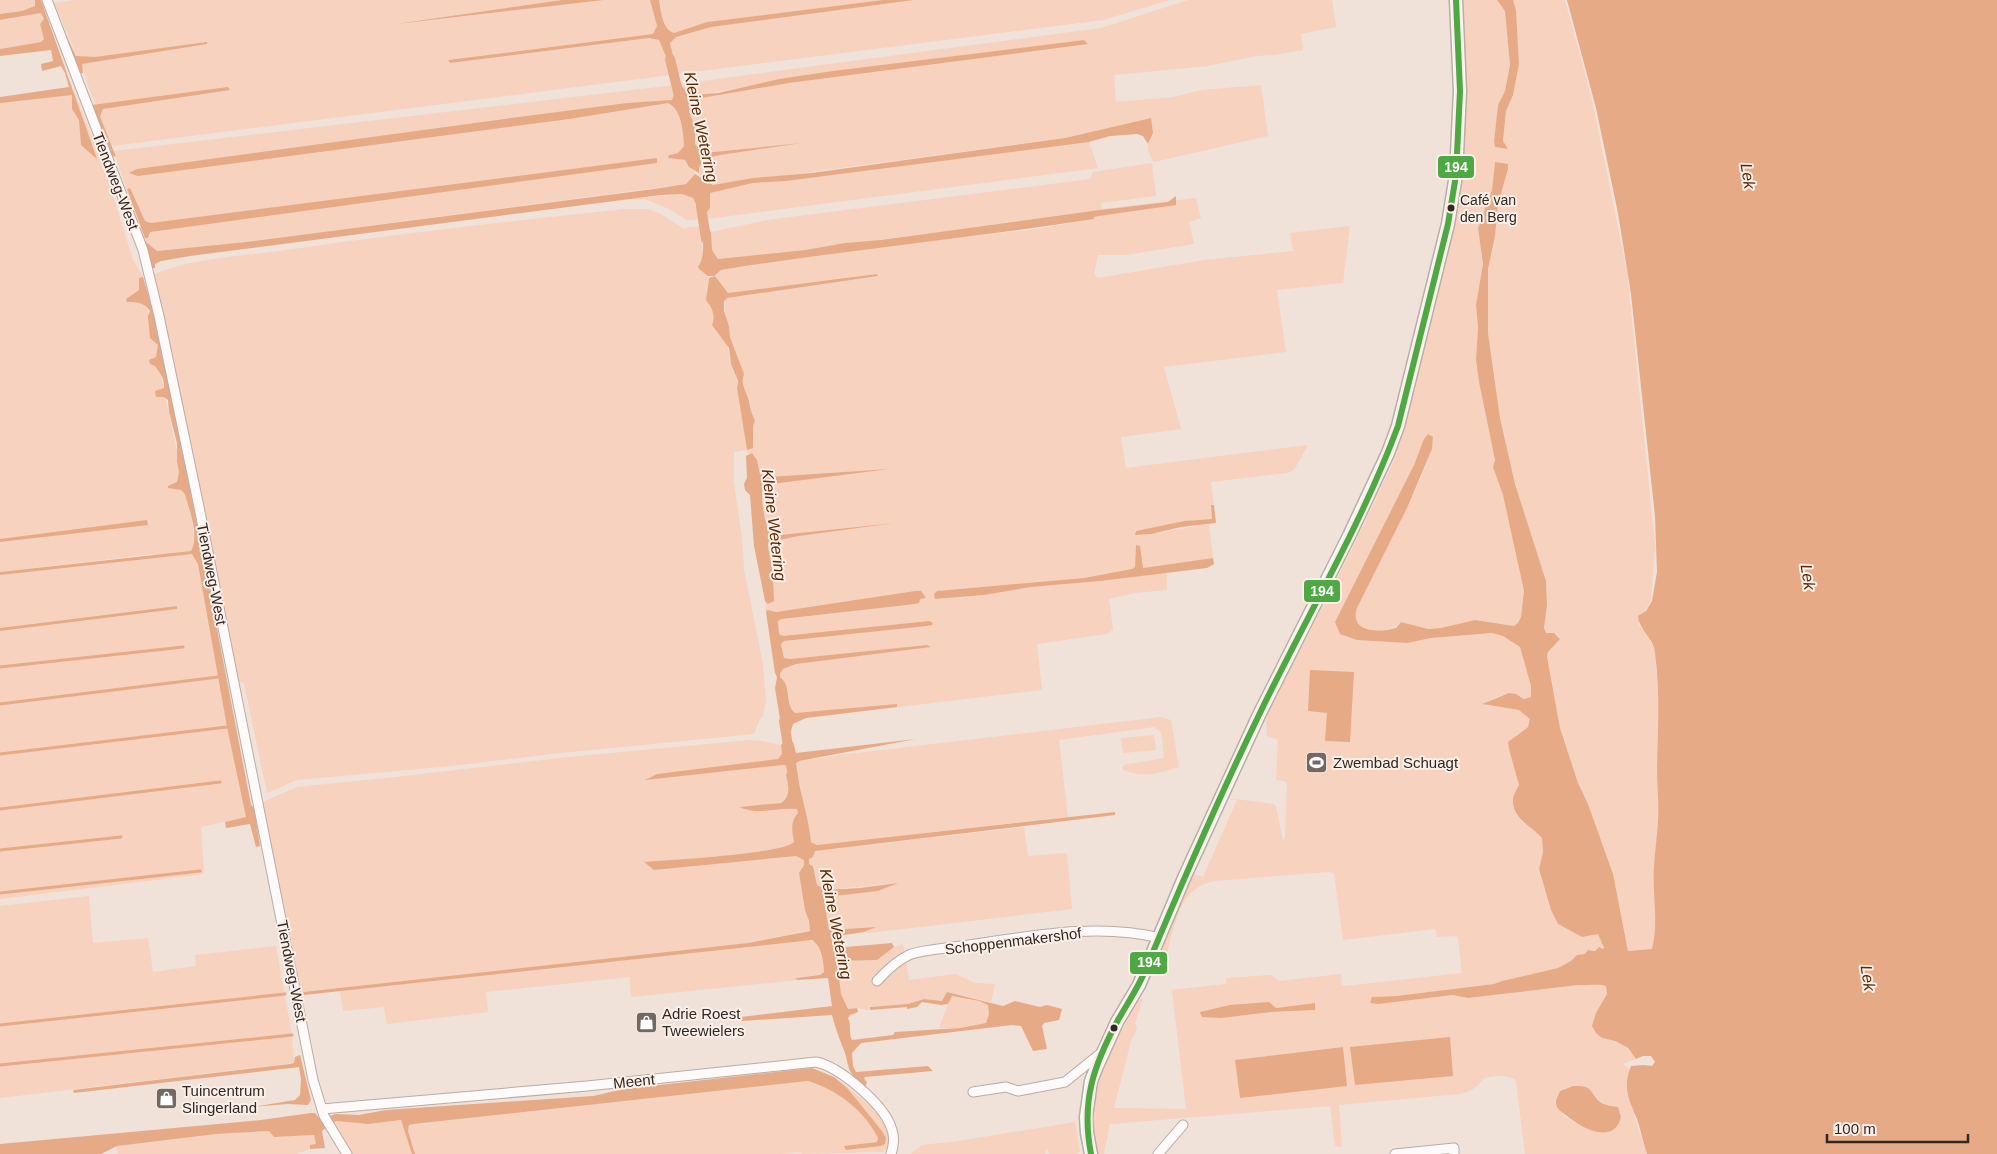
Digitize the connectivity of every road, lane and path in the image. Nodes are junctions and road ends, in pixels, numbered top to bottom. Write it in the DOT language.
graph roads {
  1 [pos="47,0"];
  2 [pos="1456,0"];
  3 [pos="1160,938"];
  4 [pos="877,981"];
  5 [pos="1104,1051"];
  6 [pos="973,1092"];
  7 [pos="323,1113"];
  8 [pos="1183,1125"];
  9 [pos="347,1154"];
  10 [pos="892,1154"];
  11 [pos="1091,1154"];
  12 [pos="1158,1154"];
  13 [pos="1395,1154"];
  14 [pos="1454,1154"];
  1 -- 7 [label="street, Tiendweg-West"];
  2 -- 3 [label="street"];
  3 -- 4 [label="street, Schoppenmakershof"];
  3 -- 5 [label="street"];
  5 -- 6 [label="street"];
  5 -- 11 [label="street"];
  7 -- 9 [label="street, Tiendweg-West"];
  7 -- 10 [label="street, Meent"];
  8 -- 12 [label="street"];
  13 -- 14 [label="street"];
}
